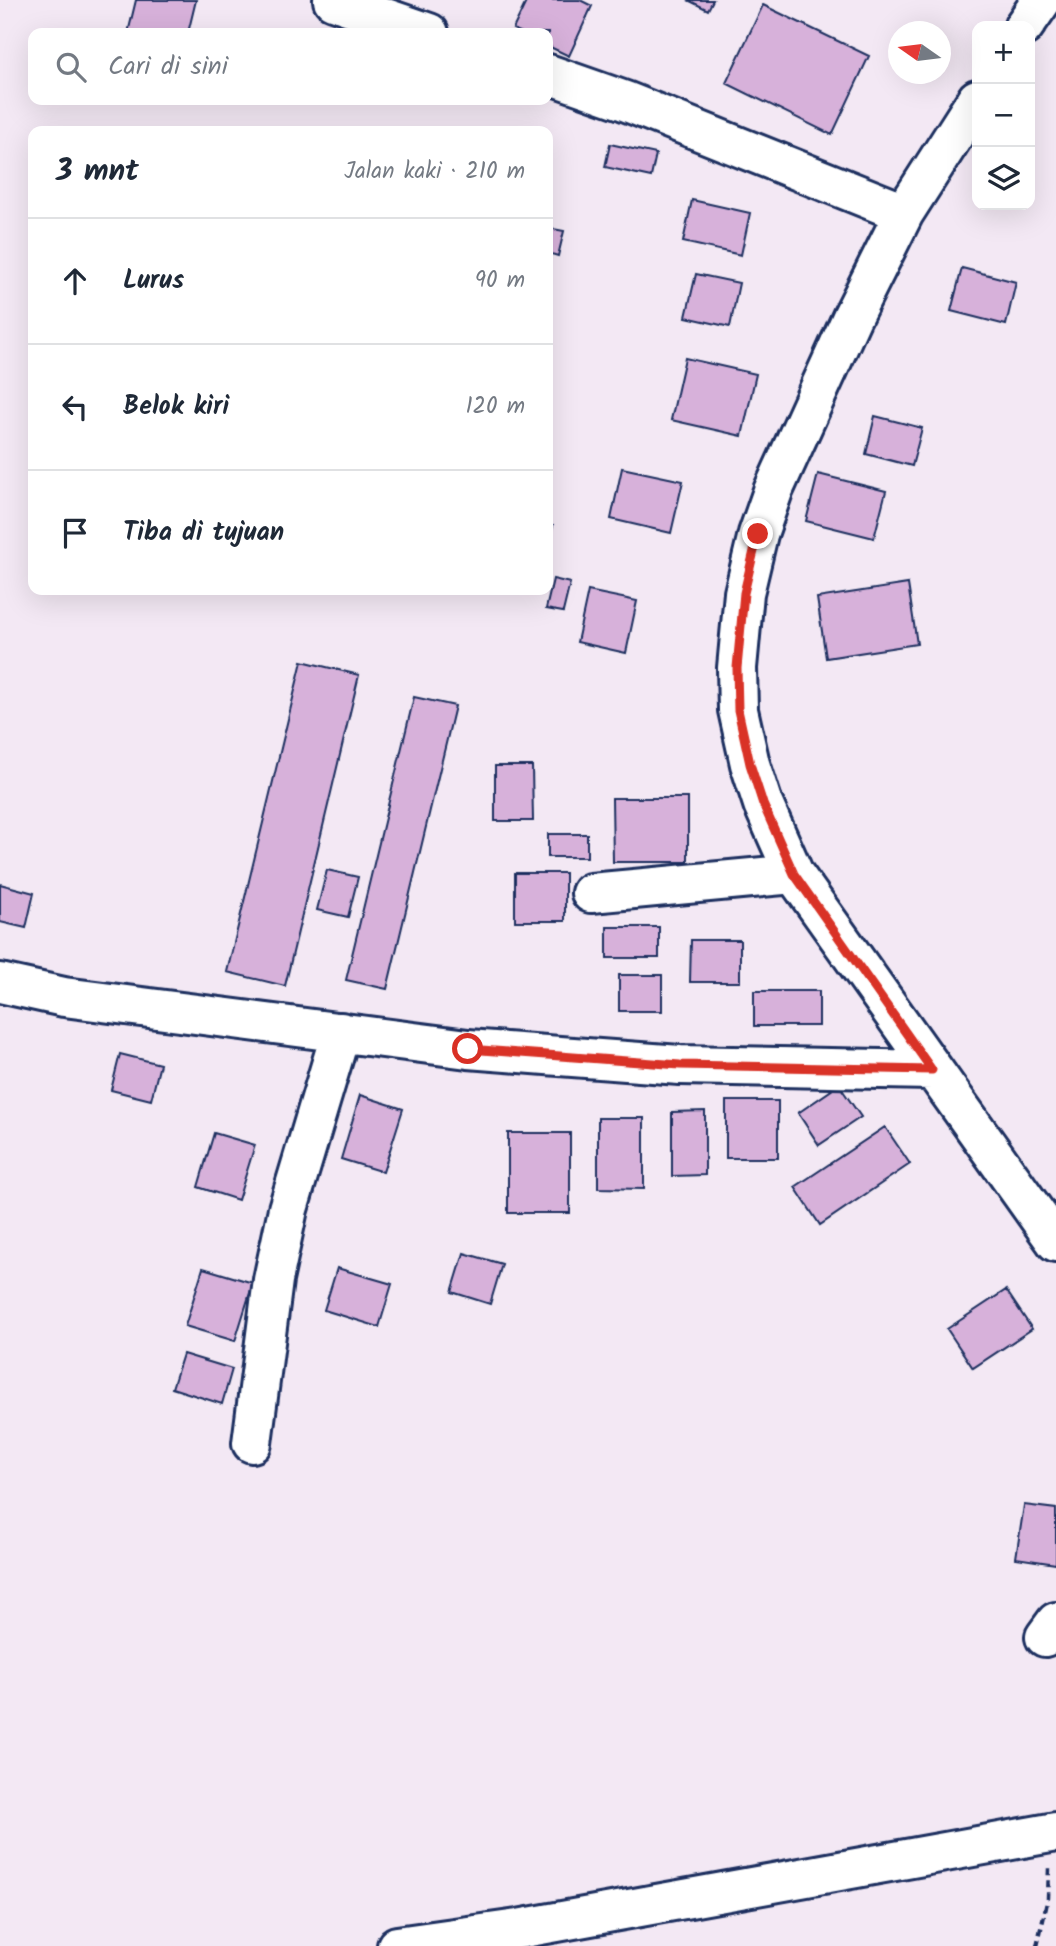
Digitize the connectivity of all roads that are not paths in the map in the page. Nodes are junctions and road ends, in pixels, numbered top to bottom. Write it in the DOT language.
graph roads {
  1 [pos="333,0"];
  2 [pos="414,28"];
  3 [pos="553,76"];
  4 [pos="972,107"];
  5 [pos="904,213"];
  6 [pos="794,874"];
  7 [pos="591,893"];
  8 [pos="0,983"];
  9 [pos="341,1032"];
  10 [pos="932,1070"];
  11 [pos="1056,1242"];
  12 [pos="252,1443"];
  13 [pos="1053,1832"];
  14 [pos="518,1937"];
  15 [pos="397,1946"];
  1 -- 2 [label="street"];
  3 -- 5 [label="street"];
  4 -- 5 [label="street"];
  5 -- 6 [label="street"];
  6 -- 7 [label="street"];
  6 -- 10 [label="street"];
  8 -- 9 [label="street"];
  9 -- 10 [label="street"];
  9 -- 12 [label="street"];
  10 -- 11 [label="street"];
  13 -- 14 [label="street"];
  14 -- 15 [label="street"];
}
